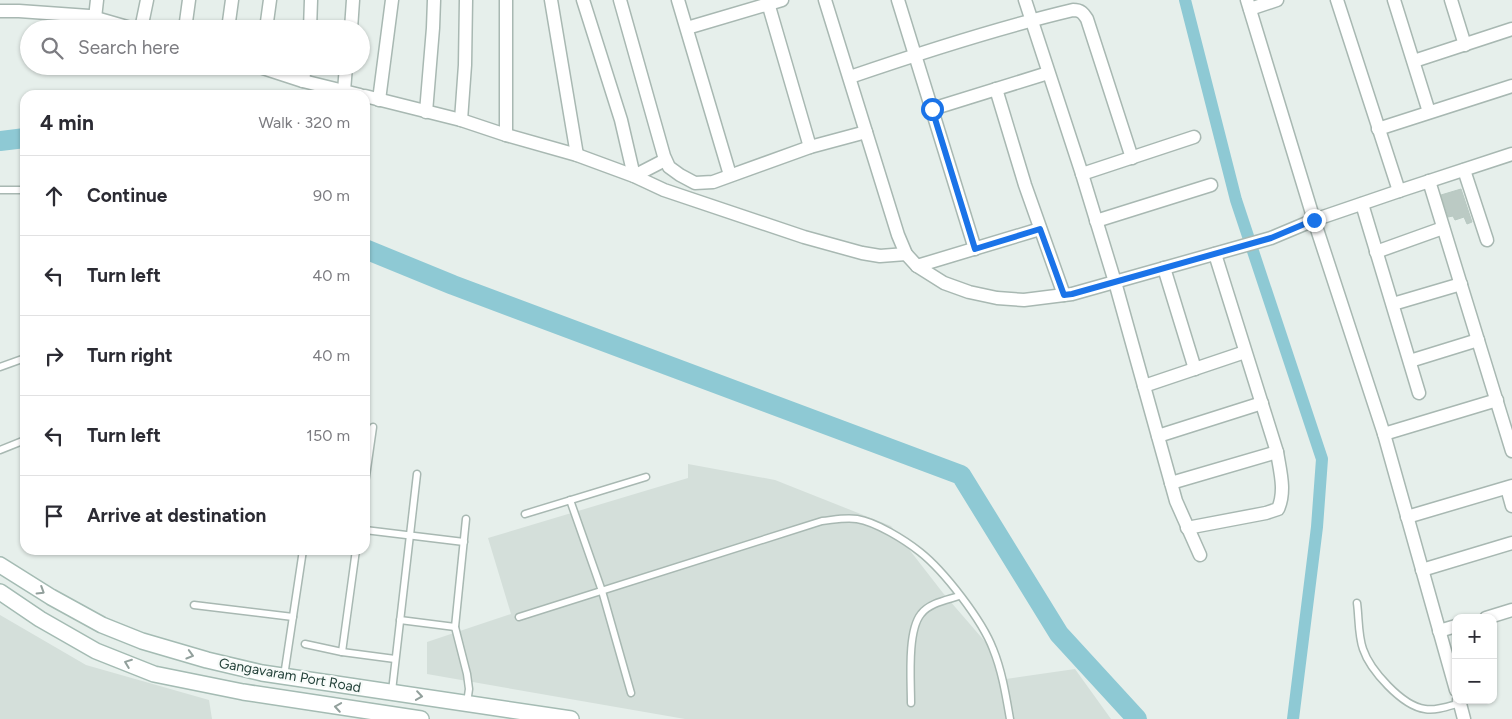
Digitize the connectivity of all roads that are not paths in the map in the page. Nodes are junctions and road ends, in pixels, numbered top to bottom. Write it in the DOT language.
graph roads {
  1 [pos="98,0"];
  2 [pos="147,0"];
  3 [pos="189,0"];
  4 [pos="232,0"];
  5 [pos="270,0"];
  6 [pos="311,0"];
  7 [pos="353,0"];
  8 [pos="392,0"];
  9 [pos="434,0"];
  10 [pos="466,0"];
  11 [pos="506,0"];
  12 [pos="552,0"];
  13 [pos="583,0"];
  14 [pos="620,0"];
  15 [pos="678,0"];
  16 [pos="782,0"];
  17 [pos="825,0"];
  18 [pos="900,0"];
  19 [pos="1025,0"];
  20 [pos="1277,0"];
  21 [pos="1337,0"];
  22 [pos="1394,0"];
  23 [pos="1451,0"];
  24 [pos="768,3"];
  25 [pos="1248,4"];
  26 [pos="0,10"];
  27 [pos="92,17"];
  28 [pos="102,20"];
  29 [pos="143,20"];
  30 [pos="186,20"];
  31 [pos="229,20"];
  32 [pos="267,20"];
  33 [pos="310,20"];
  34 [pos="352,20"];
  35 [pos="1032,20"];
  36 [pos="686,28"];
  37 [pos="1512,29"];
  38 [pos="1466,45"];
  39 [pos="914,55"];
  40 [pos="1414,62"];
  41 [pos="1048,73"];
  42 [pos="285,75"];
  43 [pos="304,75"];
  44 [pos="345,75"];
  45 [pos="850,77"];
  46 [pos="303,81"];
  47 [pos="1512,86"];
  48 [pos="996,89"];
  49 [pos="340,90"];
  50 [pos="344,90"];
  51 [pos="370,97"];
  52 [pos="379,100"];
  53 [pos="932,109"];
  54 [pos="426,112"];
  55 [pos="1429,112"];
  56 [pos="460,120"];
  57 [pos="1378,129"];
  58 [pos="866,132"];
  59 [pos="506,135"];
  60 [pos="1194,137"];
  61 [pos="810,147"];
  62 [pos="1512,154"];
  63 [pos="577,155"];
  64 [pos="1132,158"];
  65 [pos="666,160"];
  66 [pos="1464,170"];
  67 [pos="1082,174"];
  68 [pos="730,175"];
  69 [pos="634,176"];
  70 [pos="1429,181"];
  71 [pos="1211,185"];
  72 [pos="0,190"];
  73 [pos="20,190"];
  74 [pos="1399,191"];
  75 [pos="1362,204"];
  76 [pos="1314,220"];
  77 [pos="1096,221"];
  78 [pos="1444,228"];
  79 [pos="1040,229"];
  80 [pos="1487,240"];
  81 [pos="975,249"];
  82 [pos="1376,252"];
  83 [pos="906,254"];
  84 [pos="1214,254"];
  85 [pos="917,266"];
  86 [pos="1164,268"];
  87 [pos="1115,282"];
  88 [pos="1461,284"];
  89 [pos="1064,295"];
  90 [pos="1393,304"];
  91 [pos="1478,340"];
  92 [pos="1245,352"];
  93 [pos="20,360"];
  94 [pos="1410,361"];
  95 [pos="0,367"];
  96 [pos="1195,368"];
  97 [pos="1144,386"];
  98 [pos="1420,393"];
  99 [pos="1497,400"];
  100 [pos="1262,403"];
  101 [pos="373,426"];
  102 [pos="1384,434"];
  103 [pos="1158,436"];
  104 [pos="20,442"];
  105 [pos="370,447"];
  106 [pos="0,450"];
  107 [pos="1512,450"];
  108 [pos="1277,452"];
  109 [pos="417,474"];
  110 [pos="646,476"];
  111 [pos="1171,483"];
  112 [pos="1509,487"];
  113 [pos="570,500"];
  114 [pos="1512,506"];
  115 [pos="525,514"];
  116 [pos="1407,517"];
  117 [pos="466,519"];
  118 [pos="1187,528"];
  119 [pos="370,531"];
  120 [pos="410,536"];
  121 [pos="464,542"];
  122 [pos="1512,543"];
  123 [pos="302,555"];
  124 [pos="355,555"];
  125 [pos="1200,555"];
  126 [pos="0,565"];
  127 [pos="1422,570"];
  128 [pos="602,591"];
  129 [pos="0,592"];
  130 [pos="959,596"];
  131 [pos="1357,603"];
  132 [pos="194,605"];
  133 [pos="1512,610"];
  134 [pos="1497,615"];
  135 [pos="292,617"];
  136 [pos="519,618"];
  137 [pos="400,620"];
  138 [pos="455,627"];
  139 [pos="1452,627"];
  140 [pos="1439,631"];
  141 [pos="305,644"];
  142 [pos="342,652"];
  143 [pos="395,659"];
  144 [pos="284,676"];
  145 [pos="1452,676"];
  146 [pos="392,692"];
  147 [pos="630,693"];
  148 [pos="467,703"];
  149 [pos="911,703"];
  150 [pos="1452,704"];
  151 [pos="1460,704"];
  152 [pos="421,719"];
  153 [pos="571,719"];
  154 [pos="1010,719"];
  155 [pos="1464,719"];
  1 -- 27 [label="street"];
  2 -- 29 [label="street"];
  3 -- 30 [label="street"];
  4 -- 31 [label="street"];
  5 -- 32 [label="street"];
  6 -- 33 [label="street"];
  7 -- 34 [label="street"];
  8 -- 52 [label="street"];
  9 -- 54 [label="street"];
  10 -- 56 [label="street"];
  11 -- 59 [label="street"];
  12 -- 63 [label="street"];
  13 -- 69 [label="street"];
  14 -- 65 [label="street"];
  15 -- 36 [label="street"];
  16 -- 24 [label="street"];
  17 -- 45 [label="street"];
  18 -- 39 [label="street"];
  19 -- 35 [label="street"];
  20 -- 25 [label="street"];
  21 -- 57 [label="street"];
  22 -- 40 [label="street"];
  23 -- 38 [label="street"];
  24 -- 36 [label="street"];
  24 -- 61 [label="street"];
  25 -- 76 [label="street"];
  26 -- 27 [label="street"];
  27 -- 28 [label="street"];
  35 -- 39 [label="street"];
  35 -- 41 [label="street"];
  35 -- 64 [label="street"];
  36 -- 68 [label="street"];
  37 -- 38 [label="street"];
  38 -- 40 [label="street"];
  39 -- 45 [label="street"];
  39 -- 53 [label="street"];
  40 -- 55 [label="street"];
  41 -- 48 [label="street"];
  41 -- 67 [label="street"];
  42 -- 46 [label="street"];
  43 -- 46 [label="street"];
  44 -- 50 [label="street"];
  45 -- 58 [label="street"];
  46 -- 49 [label="street"];
  47 -- 55 [label="street"];
  48 -- 53 [label="street"];
  48 -- 79 [label="street"];
  51 -- 52 [label="street"];
  52 -- 54 [label="street"];
  53 -- 81 [label="street"];
  54 -- 56 [label="street"];
  55 -- 57 [label="street"];
  56 -- 59 [label="street"];
  57 -- 74 [label="street"];
  58 -- 61 [label="street"];
  58 -- 83 [label="street"];
  59 -- 63 [label="street"];
  60 -- 64 [label="street"];
  61 -- 68 [label="street"];
  62 -- 66 [label="street"];
  63 -- 69 [label="street"];
  64 -- 67 [label="street"];
  65 -- 68 [label="street"];
  65 -- 69 [label="street"];
  66 -- 70 [label="street"];
  66 -- 80 [label="street"];
  67 -- 77 [label="street"];
  69 -- 83 [label="street"];
  70 -- 74 [label="street"];
  70 -- 78 [label="street"];
  71 -- 77 [label="street"];
  72 -- 73 [label="lane"];
  74 -- 75 [label="street"];
  75 -- 76 [label="street"];
  75 -- 82 [label="street"];
  76 -- 84 [label="street"];
  76 -- 102 [label="street"];
  77 -- 87 [label="street"];
  78 -- 82 [label="street"];
  78 -- 88 [label="street"];
  79 -- 81 [label="street"];
  79 -- 89 [label="street"];
  81 -- 85 [label="street"];
  82 -- 90 [label="street"];
  83 -- 85 [label="street"];
  84 -- 86 [label="street"];
  84 -- 92 [label="street"];
  85 -- 89 [label="street"];
  86 -- 87 [label="street"];
  86 -- 96 [label="street"];
  87 -- 89 [label="street"];
  87 -- 97 [label="street"];
  88 -- 90 [label="street"];
  88 -- 91 [label="street"];
  90 -- 94 [label="street"];
  91 -- 94 [label="street"];
  91 -- 99 [label="street"];
  92 -- 96 [label="street"];
  92 -- 100 [label="street"];
  93 -- 95 [label="lane"];
  94 -- 98 [label="street"];
  96 -- 97 [label="street"];
  97 -- 103 [label="street"];
  99 -- 102 [label="street"];
  99 -- 107 [label="street"];
  100 -- 103 [label="street"];
  100 -- 108 [label="street"];
  101 -- 105 [label="lane"];
  102 -- 116 [label="street"];
  103 -- 111 [label="street"];
  104 -- 106 [label="lane"];
  108 -- 111 [label="street"];
  108 -- 118 [label="street"];
  109 -- 120 [label="lane"];
  110 -- 113 [label="lane"];
  111 -- 118 [label="street"];
  112 -- 114 [label="street"];
  112 -- 116 [label="street"];
  113 -- 115 [label="lane"];
  113 -- 128 [label="lane"];
  116 -- 127 [label="street"];
  117 -- 121 [label="lane"];
  118 -- 125 [label="street"];
  119 -- 120 [label="lane"];
  120 -- 121 [label="lane"];
  120 -- 137 [label="lane"];
  121 -- 138 [label="lane"];
  122 -- 127 [label="street"];
  123 -- 135 [label="lane"];
  124 -- 142 [label="lane"];
  126 -- 144 [label="street, Gangavaram Port Road, one-way"];
  127 -- 140 [label="street"];
  128 -- 130 [label="lane"];
  128 -- 136 [label="lane"];
  128 -- 147 [label="lane"];
  152 -- 129 [label="street, Gangavaram Port Road, one-way"];
  130 -- 149 [label="lane"];
  130 -- 154 [label="lane"];
  131 -- 150 [label="lane"];
  132 -- 135 [label="lane"];
  133 -- 134 [label="street"];
  135 -- 144 [label="lane"];
  137 -- 138 [label="lane"];
  137 -- 143 [label="lane"];
  138 -- 148 [label="lane"];
  139 -- 140 [label="street"];
  140 -- 145 [label="street"];
  141 -- 142 [label="lane"];
  142 -- 143 [label="lane"];
  143 -- 146 [label="lane"];
  144 -- 146 [label="street, Gangavaram Port Road"];
  146 -- 148 [label="street, Gangavaram Port Road, one-way"];
  148 -- 153 [label="street, Gangavaram Port Road"];
  151 -- 155 [label="street"];
}
